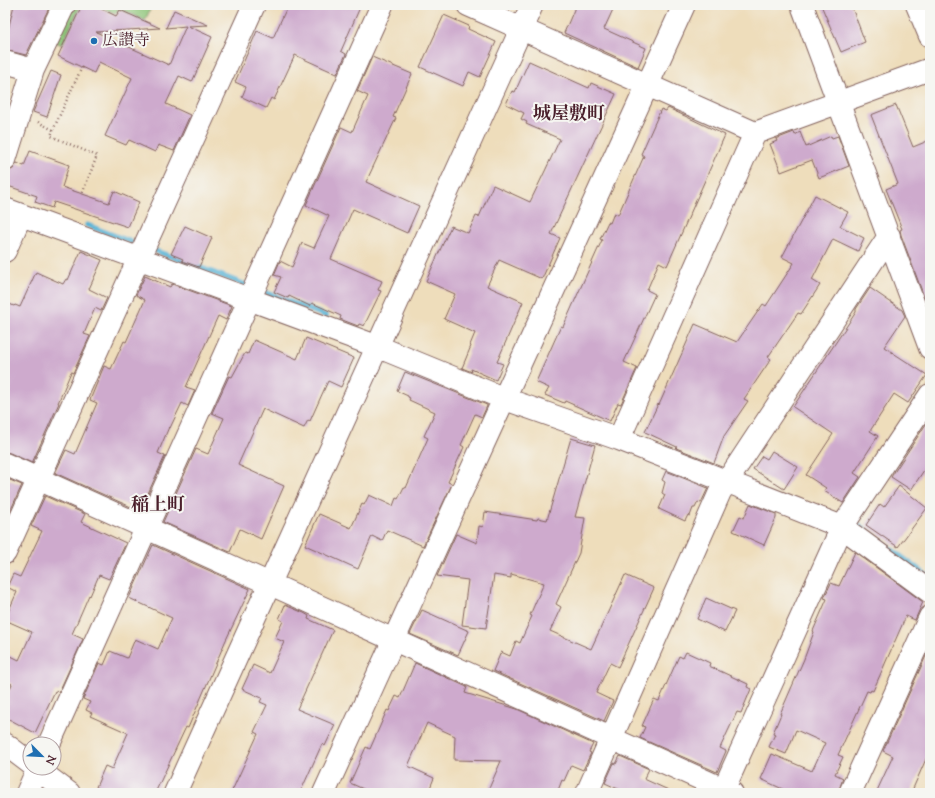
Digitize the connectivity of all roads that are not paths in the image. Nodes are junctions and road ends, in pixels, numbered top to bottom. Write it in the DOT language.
graph roads {
  1 [pos="64,5"];
  2 [pos="254,5"];
  3 [pos="382,5"];
  4 [pos="468,5"];
  5 [pos="532,5"];
  6 [pos="684,5"];
  7 [pos="802,5"];
  8 [pos="917,5"];
  9 [pos="521,29"];
  10 [pos="930,36"];
  11 [pos="5,62"];
  12 [pos="930,69"];
  13 [pos="33,70"];
  14 [pos="648,85"];
  15 [pos="838,103"];
  16 [pos="755,133"];
  17 [pos="5,160"];
  18 [pos="13,212"];
  19 [pos="889,236"];
  20 [pos="5,251"];
  21 [pos="138,258"];
  22 [pos="250,299"];
  23 [pos="376,346"];
  24 [pos="930,348"];
  25 [pos="930,395"];
  26 [pos="505,399"];
  27 [pos="619,439"];
  28 [pos="5,464"];
  29 [pos="38,479"];
  30 [pos="727,481"];
  31 [pos="842,527"];
  32 [pos="146,528"];
  33 [pos="5,553"];
  34 [pos="270,583"];
  35 [pos="930,592"];
  36 [pos="930,617"];
  37 [pos="393,639"];
  38 [pos="53,736"];
  39 [pos="612,739"];
  40 [pos="5,744"];
  41 [pos="22,757"];
  42 [pos="32,776"];
  43 [pos="46,776"];
  44 [pos="726,792"];
  45 [pos="27,793"];
  46 [pos="68,793"];
  47 [pos="174,793"];
  48 [pos="325,793"];
  49 [pos="588,793"];
  50 [pos="850,793"];
  1 -- 13 [label="street"];
  2 -- 21 [label="street"];
  3 -- 22 [label="street"];
  4 -- 9 [label="street"];
  5 -- 9 [label="street"];
  6 -- 14 [label="street"];
  7 -- 15 [label="street"];
  8 -- 10 [label="street"];
  9 -- 14 [label="street"];
  9 -- 23 [label="street"];
  11 -- 13 [label="street"];
  12 -- 15 [label="street"];
  13 -- 17 [label="street"];
  14 -- 16 [label="street"];
  14 -- 26 [label="street"];
  15 -- 16 [label="street"];
  15 -- 19 [label="street"];
  16 -- 27 [label="street"];
  18 -- 20 [label="street"];
  18 -- 21 [label="street"];
  19 -- 24 [label="street"];
  19 -- 30 [label="street"];
  21 -- 22 [label="street"];
  21 -- 29 [label="street"];
  22 -- 23 [label="street"];
  22 -- 32 [label="street"];
  23 -- 26 [label="street"];
  23 -- 34 [label="street"];
  25 -- 31 [label="street"];
  26 -- 27 [label="street"];
  26 -- 37 [label="street"];
  27 -- 30 [label="street"];
  28 -- 29 [label="street"];
  29 -- 32 [label="street"];
  29 -- 33 [label="street"];
  30 -- 31 [label="street"];
  30 -- 39 [label="street"];
  31 -- 35 [label="street"];
  31 -- 44 [label="street"];
  32 -- 34 [label="street"];
  32 -- 38 [label="street"];
  34 -- 37 [label="street"];
  34 -- 47 [label="street"];
  36 -- 50 [label="street"];
  37 -- 39 [label="street"];
  37 -- 48 [label="street"];
  39 -- 44 [label="street"];
  39 -- 49 [label="street"];
  40 -- 41 [label="street"];
  42 -- 45 [label="street"];
  43 -- 46 [label="street"];
}
